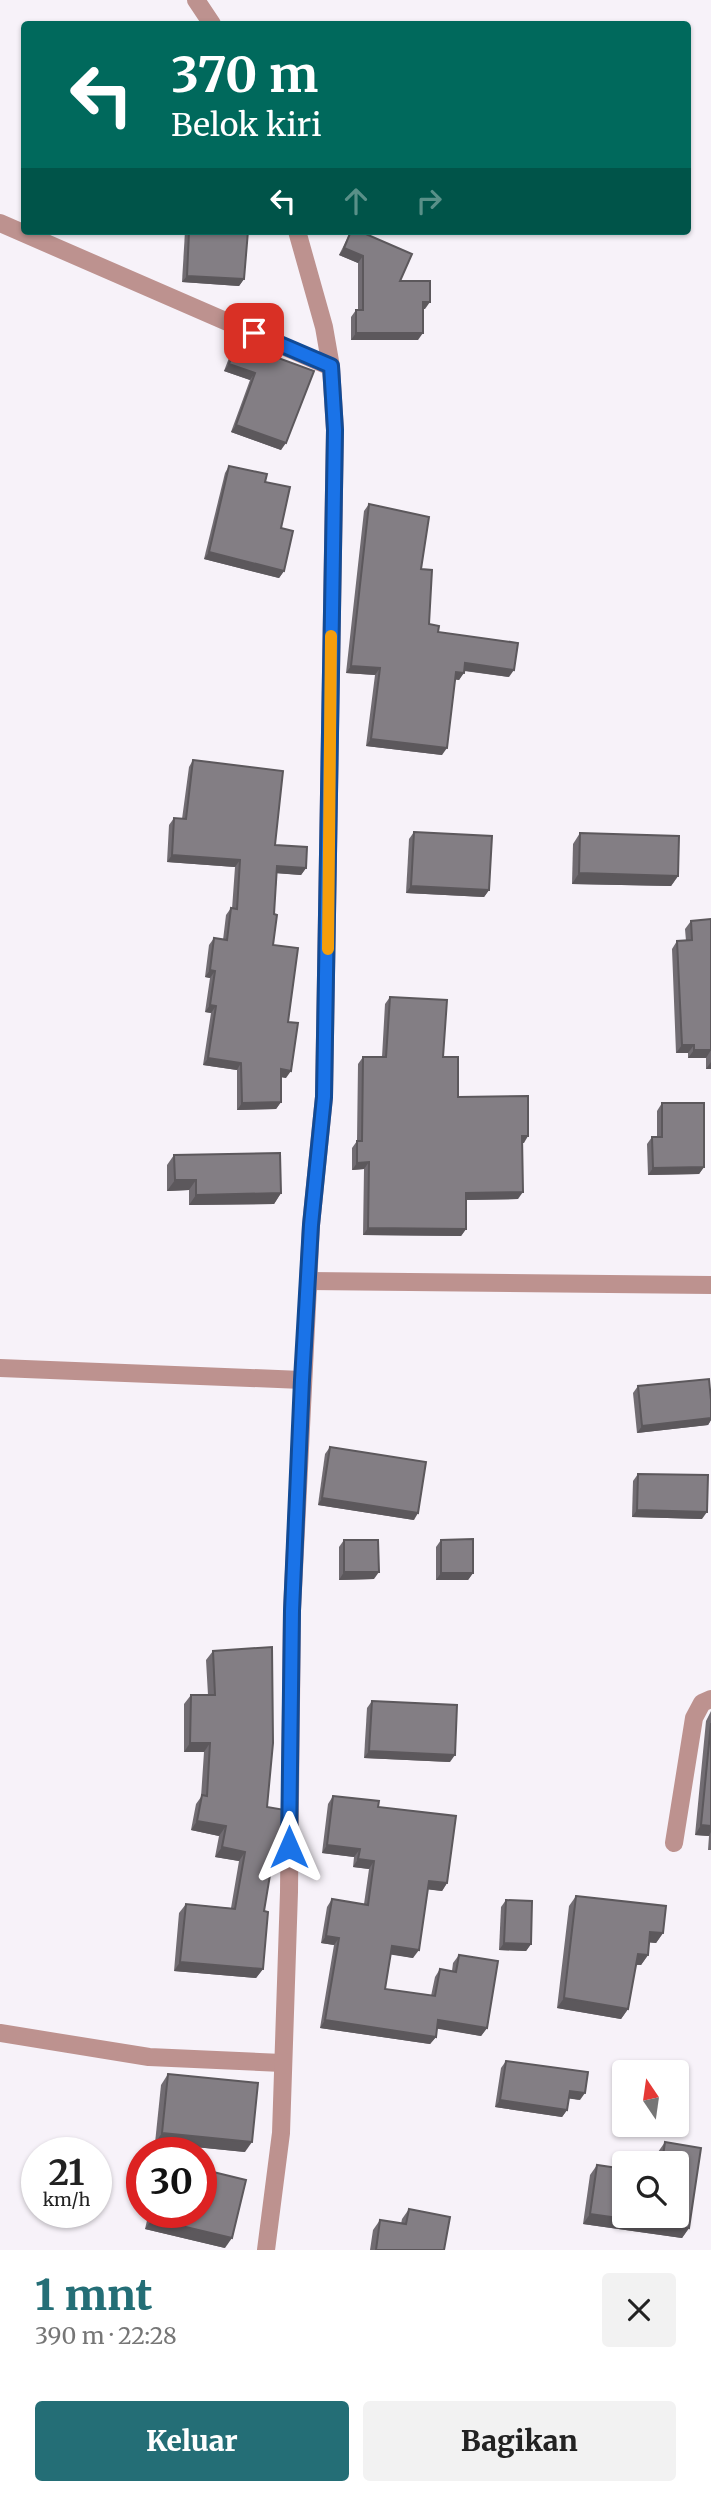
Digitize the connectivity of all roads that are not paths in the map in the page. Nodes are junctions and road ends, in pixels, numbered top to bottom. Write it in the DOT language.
graph roads {
  1 [pos="197,0"];
  2 [pos="210,21"];
  3 [pos="0,223"];
  4 [pos="21,232"];
  5 [pos="28,235"];
  6 [pos="298,235"];
  7 [pos="331,366"];
  8 [pos="309,1280"];
  9 [pos="711,1285"];
  10 [pos="0,1368"];
  11 [pos="302,1380"];
  12 [pos="711,1699"];
  13 [pos="674,1843"];
  14 [pos="0,2033"];
  15 [pos="282,2063"];
  16 [pos="266,2250"];
  1 -- 2 [label="street"];
  3 -- 4 [label="street"];
  5 -- 7 [label="street"];
  6 -- 7 [label="street"];
  7 -- 8 [label="street"];
  8 -- 9 [label="street"];
  8 -- 11 [label="street"];
  10 -- 11 [label="street"];
  11 -- 15 [label="street"];
  12 -- 13 [label="street"];
  14 -- 15 [label="street"];
  15 -- 16 [label="street"];
}
